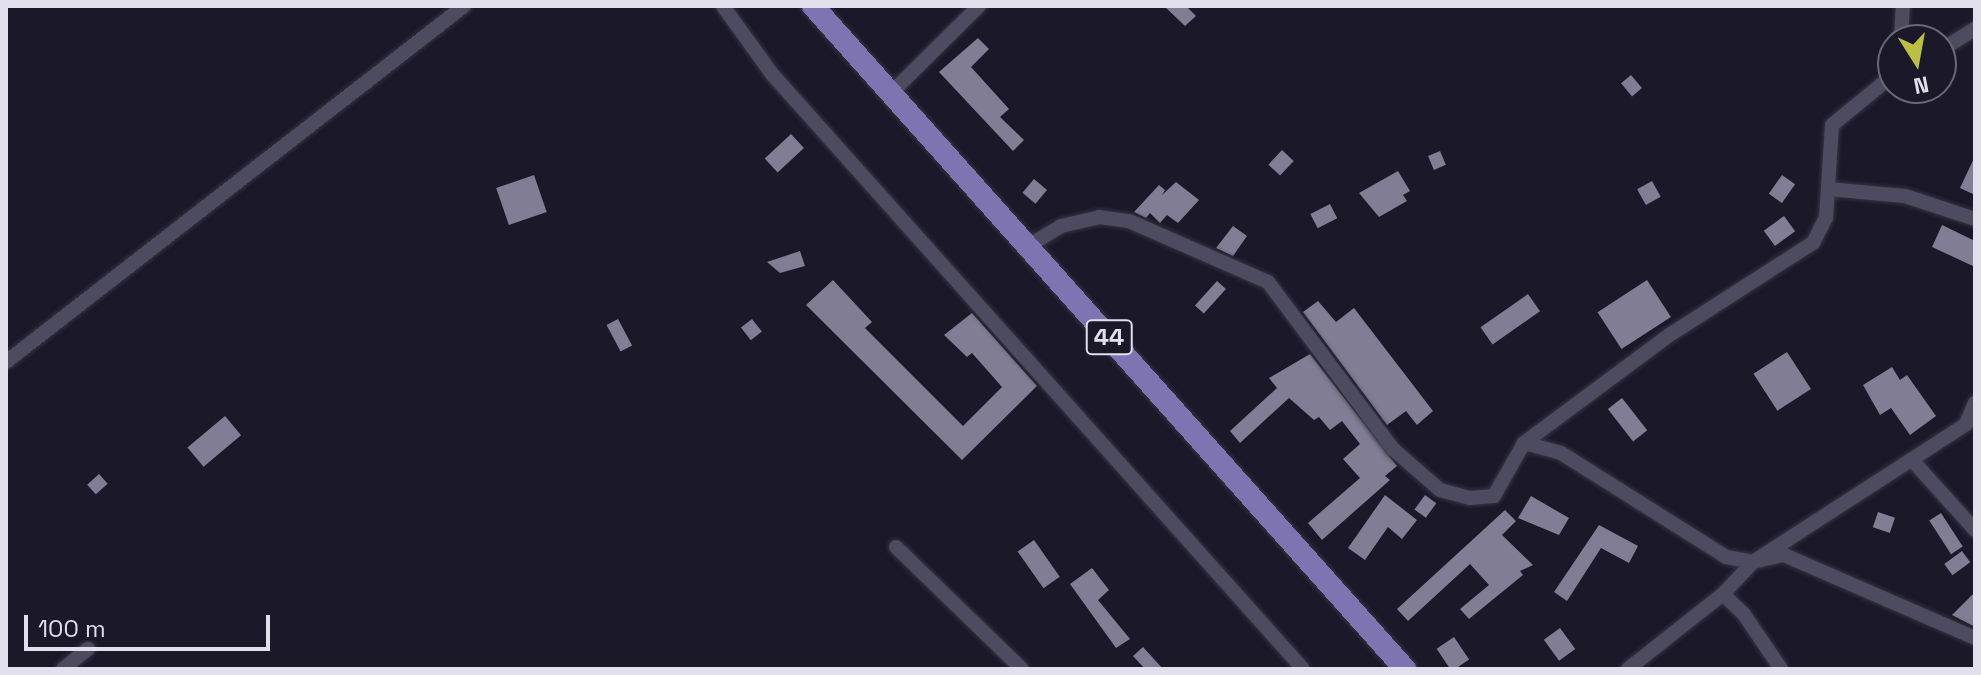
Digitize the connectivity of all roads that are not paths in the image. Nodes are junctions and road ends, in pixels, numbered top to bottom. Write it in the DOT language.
graph roads {
  1 [pos="464,6"];
  2 [pos="723,6"];
  3 [pos="813,6"];
  4 [pos="979,6"];
  5 [pos="1975,29"];
  6 [pos="1957,40"];
  7 [pos="1877,88"];
  8 [pos="891,93"];
  9 [pos="1828,189"];
  10 [pos="1975,219"];
  11 [pos="1028,246"];
  12 [pos="6,362"];
  13 [pos="1975,403"];
  14 [pos="1524,443"];
  15 [pos="1912,460"];
  16 [pos="1975,530"];
  17 [pos="896,547"];
  18 [pos="1753,562"];
  19 [pos="1723,594"];
  20 [pos="1975,638"];
  21 [pos="88,649"];
  22 [pos="63,669"];
  23 [pos="1022,669"];
  24 [pos="1303,669"];
  25 [pos="1405,669"];
  26 [pos="1628,669"];
  27 [pos="1781,669"];
  1 -- 12 [label="street"];
  2 -- 24 [label="street"];
  3 -- 8 [label="main road, 44"];
  4 -- 8 [label="street"];
  5 -- 6 [label="street"];
  7 -- 9 [label="street"];
  8 -- 11 [label="main road, 44"];
  9 -- 10 [label="street"];
  9 -- 14 [label="street"];
  11 -- 14 [label="street"];
  11 -- 25 [label="main road, 44"];
  13 -- 15 [label="street"];
  14 -- 18 [label="street"];
  15 -- 16 [label="street"];
  15 -- 18 [label="street"];
  17 -- 23 [label="street"];
  18 -- 19 [label="street"];
  18 -- 20 [label="street"];
  19 -- 26 [label="street"];
  19 -- 27 [label="street"];
  21 -- 22 [label="street"];
}
